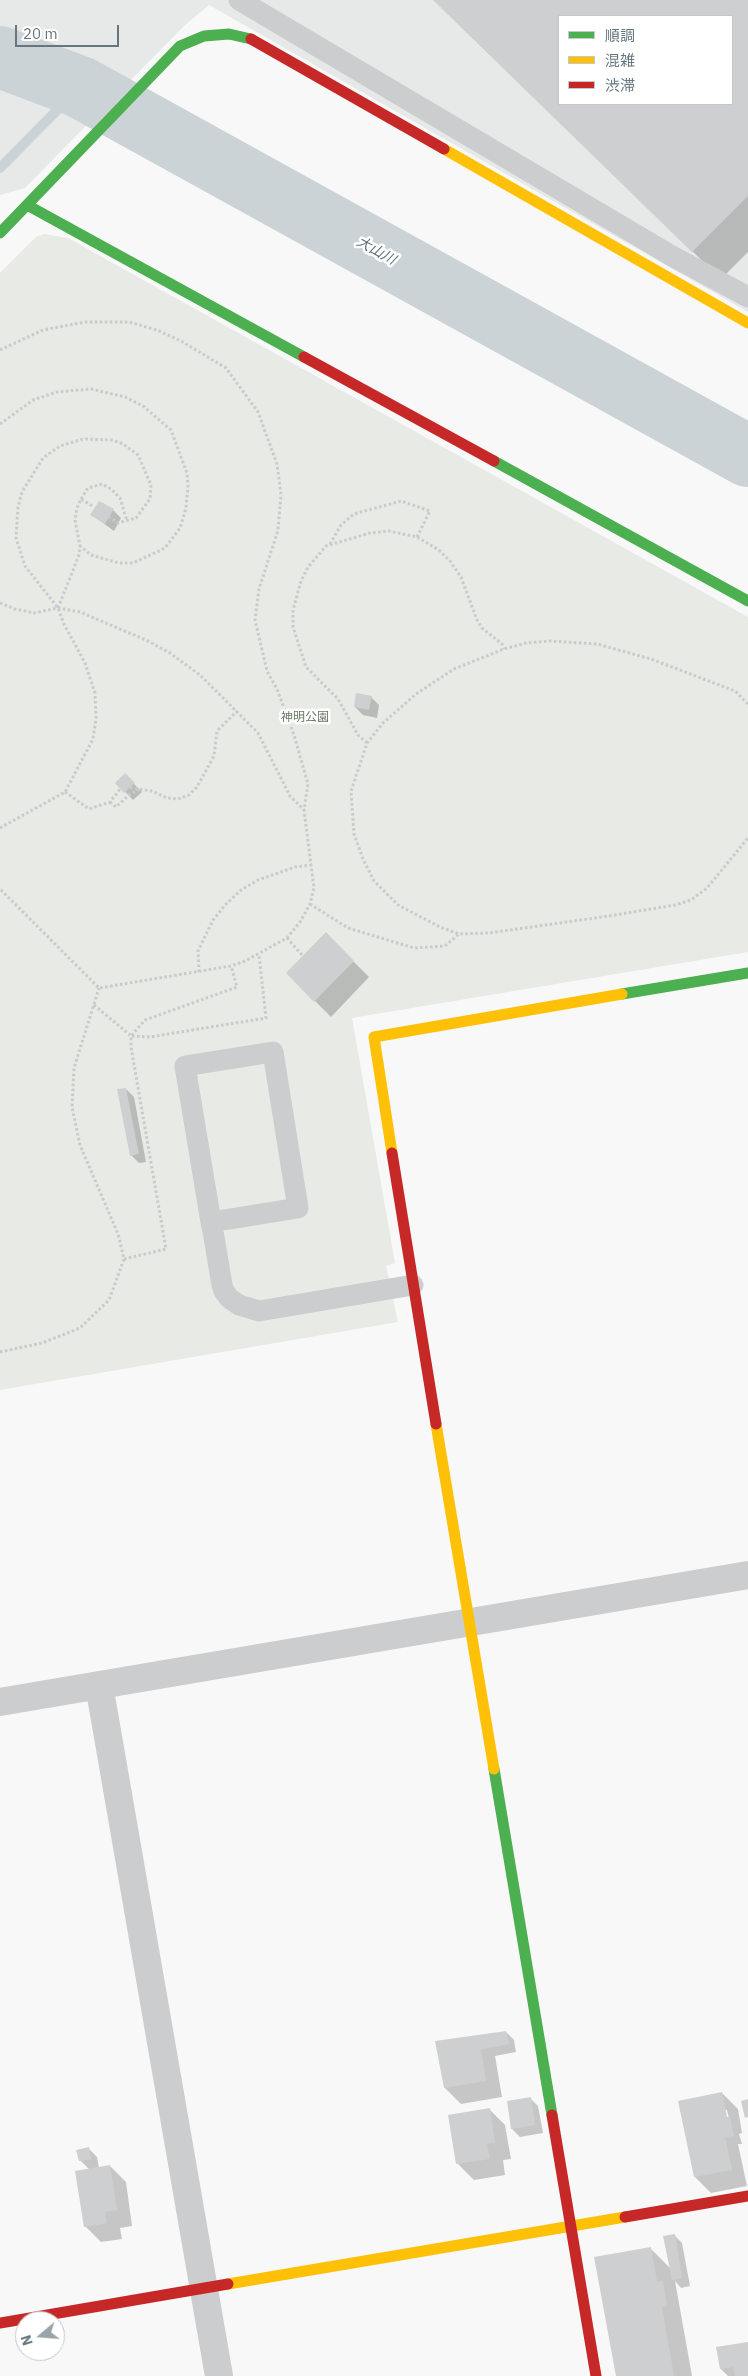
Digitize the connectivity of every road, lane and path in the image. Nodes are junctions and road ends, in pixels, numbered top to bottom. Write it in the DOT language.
graph roads {
  1 [pos="239,0"];
  2 [pos="27,205"];
  3 [pos="0,233"];
  4 [pos="748,297"];
  5 [pos="748,323"];
  6 [pos="0,350"];
  7 [pos="0,424"];
  8 [pos="82,499"];
  9 [pos="94,508"];
  10 [pos="109,517"];
  11 [pos="127,521"];
  12 [pos="417,537"];
  13 [pos="330,545"];
  14 [pos="80,546"];
  15 [pos="748,600"];
  16 [pos="0,603"];
  17 [pos="58,608"];
  18 [pos="504,649"];
  19 [pos="748,704"];
  20 [pos="237,711"];
  21 [pos="367,743"];
  22 [pos="130,788"];
  23 [pos="120,789"];
  24 [pos="139,790"];
  25 [pos="65,792"];
  26 [pos="110,802"];
  27 [pos="304,810"];
  28 [pos="0,828"];
  29 [pos="748,838"];
  30 [pos="312,864"];
  31 [pos="0,889"];
  32 [pos="310,904"];
  33 [pos="460,934"];
  34 [pos="287,938"];
  35 [pos="259,955"];
  36 [pos="303,956"];
  37 [pos="199,972"];
  38 [pos="748,973"];
  39 [pos="99,988"];
  40 [pos="94,1005"];
  41 [pos="211,1222"];
  42 [pos="413,1285"];
  43 [pos="0,1352"];
  44 [pos="748,1575"];
  45 [pos="470,1621"];
  46 [pos="99,1685"];
  47 [pos="0,1702"];
  48 [pos="748,2196"];
  49 [pos="570,2227"];
  50 [pos="204,2290"];
  51 [pos="0,2323"];
  52 [pos="219,2376"];
  53 [pos="596,2376"];
  1 -- 4 [label="lane"];
  2 -- 3 [label="street"];
  2 -- 5 [label="street"];
  2 -- 15 [label="street"];
  6 -- 27 [label="path"];
  7 -- 14 [label="path"];
  8 -- 9 [label="path"];
  8 -- 11 [label="path"];
  8 -- 14 [label="path"];
  10 -- 11 [label="path"];
  11 -- 17 [label="path"];
  12 -- 13 [label="path"];
  12 -- 13 [label="path"];
  12 -- 18 [label="path"];
  13 -- 21 [label="path"];
  14 -- 17 [label="path"];
  16 -- 17 [label="path"];
  17 -- 20 [label="path"];
  17 -- 25 [label="path"];
  18 -- 19 [label="path"];
  18 -- 21 [label="path"];
  20 -- 24 [label="path"];
  20 -- 27 [label="path"];
  21 -- 33 [label="path"];
  22 -- 24 [label="path"];
  23 -- 26 [label="path"];
  24 -- 26 [label="path"];
  25 -- 26 [label="path"];
  25 -- 28 [label="path"];
  27 -- 30 [label="path"];
  29 -- 33 [label="path"];
  30 -- 32 [label="path"];
  30 -- 37 [label="path"];
  31 -- 39 [label="path"];
  32 -- 33 [label="path"];
  32 -- 34 [label="path"];
  34 -- 35 [label="path"];
  34 -- 36 [label="path"];
  35 -- 37 [label="path"];
  35 -- 40 [label="path"];
  37 -- 39 [label="path"];
  38 -- 42 [label="street"];
  39 -- 40 [label="path"];
  40 -- 43 [label="path"];
  41 -- 41 [label="lane"];
  41 -- 42 [label="lane"];
  42 -- 45 [label="street"];
  44 -- 45 [label="street"];
  45 -- 46 [label="street"];
  45 -- 49 [label="street"];
  46 -- 47 [label="street"];
  46 -- 50 [label="street"];
  48 -- 49 [label="street"];
  49 -- 50 [label="street"];
  49 -- 53 [label="street"];
  50 -- 51 [label="street"];
  50 -- 52 [label="street"];
}
